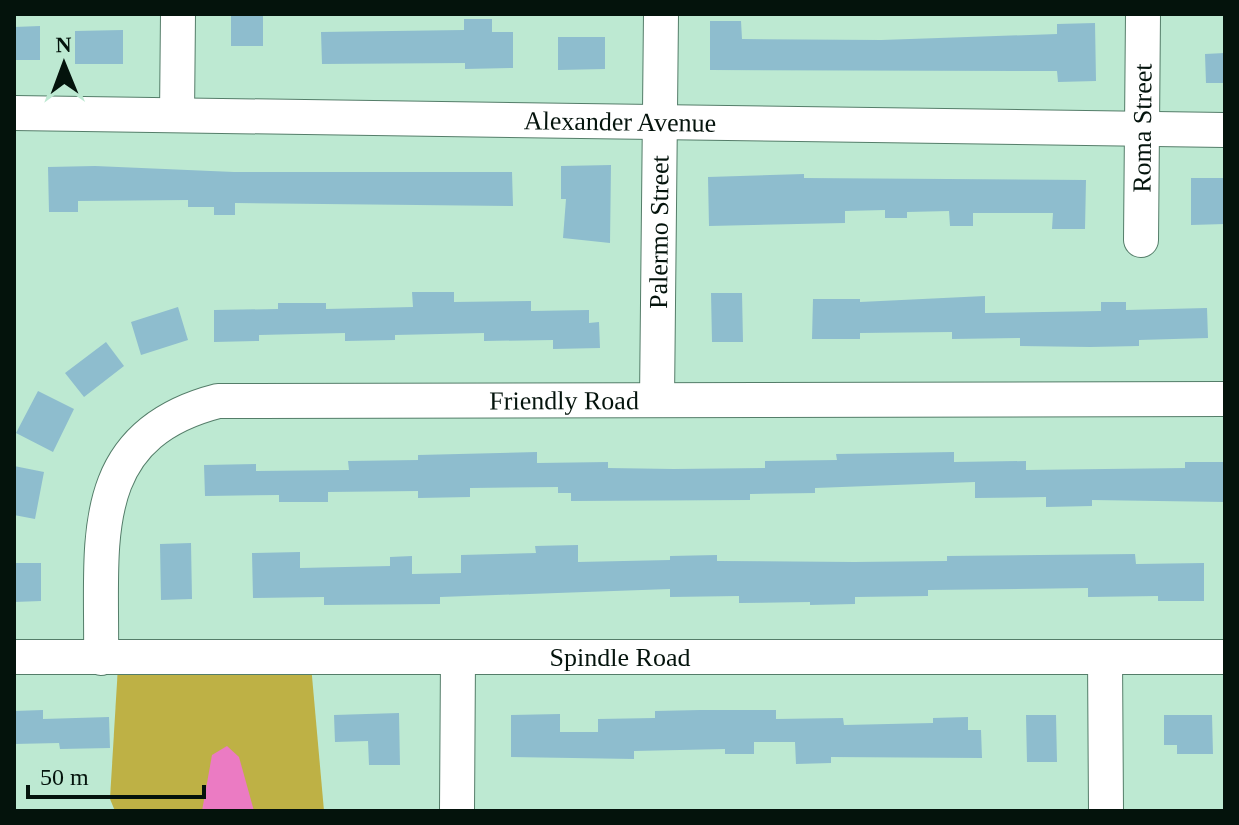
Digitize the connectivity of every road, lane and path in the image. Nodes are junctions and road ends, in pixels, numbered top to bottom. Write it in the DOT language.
graph roads {
  1 [pos="178,14"];
  2 [pos="661,14"];
  3 [pos="1143,14"];
  4 [pos="14,113"];
  5 [pos="177,115"];
  6 [pos="659,123"];
  7 [pos="1142,129"];
  8 [pos="1225,130"];
  9 [pos="1141,240"];
  10 [pos="1225,399"];
  11 [pos="657,400"];
  12 [pos="14,657"];
  13 [pos="1105,657"];
  14 [pos="1225,657"];
  15 [pos="101,658"];
  16 [pos="458,658"];
  17 [pos="457,811"];
  18 [pos="1106,811"];
  1 -- 5 [label="street"];
  2 -- 6 [label="street, Palermo Street"];
  3 -- 7 [label="street, Roma Street"];
  4 -- 5 [label="street, Alexander Avenue"];
  5 -- 6 [label="street, Alexander Avenue"];
  6 -- 7 [label="street, Alexander Avenue"];
  6 -- 11 [label="street, Palermo Street"];
  7 -- 8 [label="street, Alexander Avenue"];
  7 -- 9 [label="street, Roma Street"];
  10 -- 11 [label="street, Friendly Road"];
  11 -- 15 [label="street, Friendly Road"];
  12 -- 15 [label="street, Spindle Road"];
  13 -- 14 [label="street, Spindle Road"];
  13 -- 16 [label="street, Spindle Road"];
  13 -- 18 [label="street"];
  15 -- 16 [label="street, Spindle Road"];
  16 -- 17 [label="street"];
}
